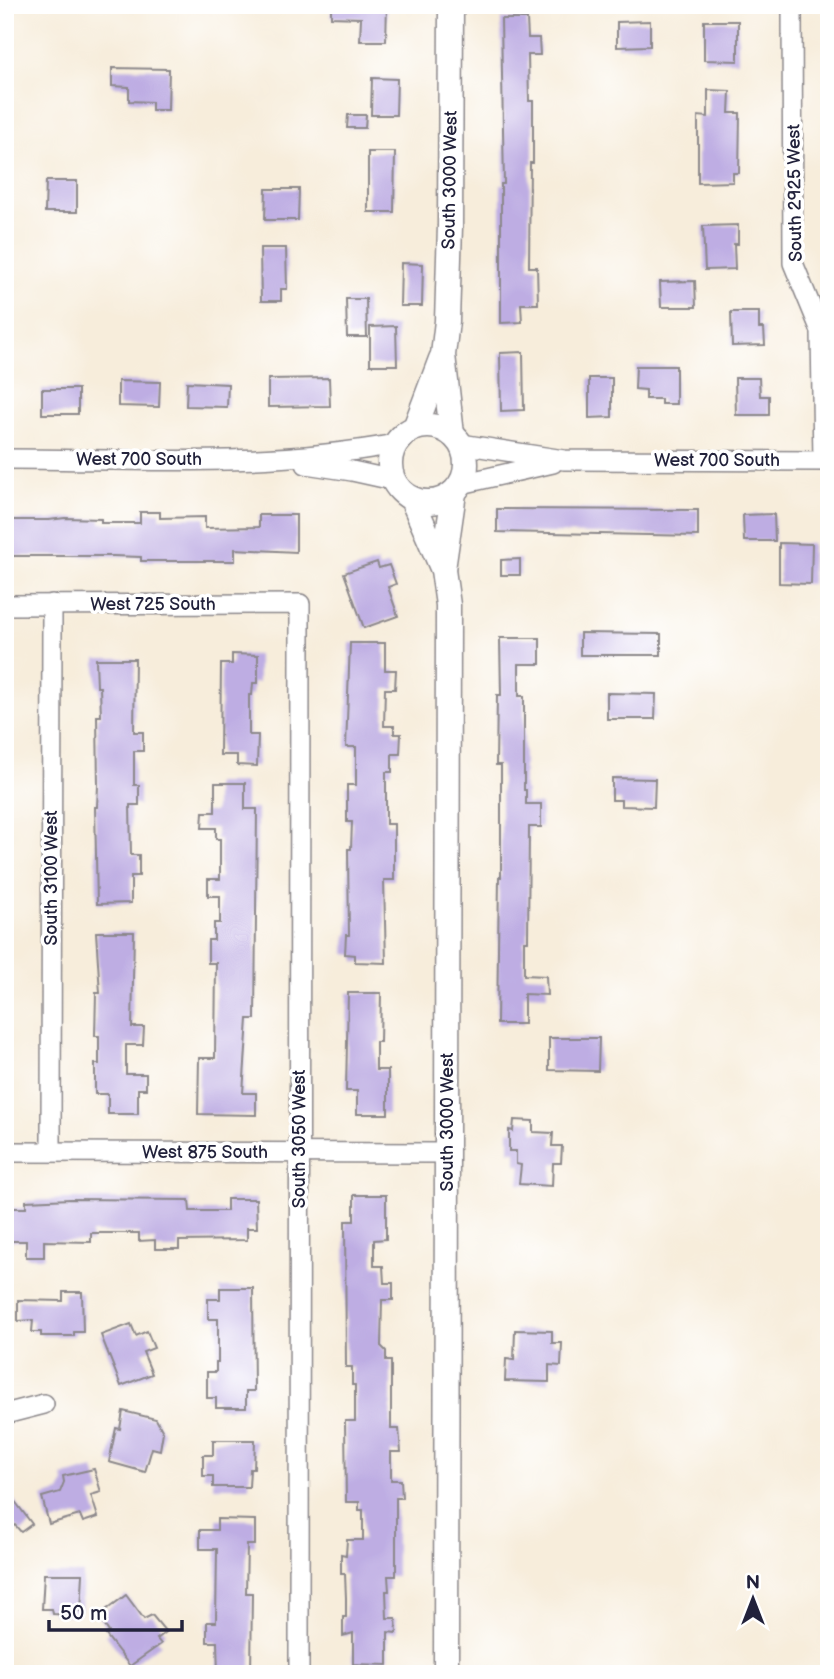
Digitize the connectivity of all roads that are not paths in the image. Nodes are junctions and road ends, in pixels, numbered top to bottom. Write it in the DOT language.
graph roads {
  1 [pos="451,5"];
  2 [pos="792,5"];
  3 [pos="443,355"];
  4 [pos="415,428"];
  5 [pos="456,439"];
  6 [pos="395,444"];
  7 [pos="5,459"];
  8 [pos="274,460"];
  9 [pos="564,460"];
  10 [pos="826,461"];
  11 [pos="393,480"];
  12 [pos="458,489"];
  13 [pos="412,499"];
  14 [pos="443,570"];
  15 [pos="52,604"];
  16 [pos="300,604"];
  17 [pos="5,605"];
  18 [pos="51,1151"];
  19 [pos="5,1152"];
  20 [pos="299,1152"];
  21 [pos="447,1153"];
  22 [pos="44,1404"];
  23 [pos="5,1414"];
  24 [pos="299,1674"];
  25 [pos="446,1674"];
  1 -- 3 [label="main road, South 3000 West"];
  2 -- 10 [label="street, South 2925 West"];
  3 -- 4 [label="main road, South 3000 West"];
  3 -- 5 [label="main road, South 3000 West"];
  4 -- 5 [label="main road"];
  4 -- 6 [label="main road"];
  5 -- 9 [label="street, West 700 South"];
  5 -- 12 [label="main road"];
  6 -- 8 [label="street, West 700 South"];
  6 -- 11 [label="main road"];
  7 -- 8 [label="street, West 700 South"];
  8 -- 11 [label="street, West 700 South"];
  9 -- 10 [label="street, West 700 South"];
  9 -- 12 [label="street, West 700 South"];
  11 -- 13 [label="main road"];
  12 -- 13 [label="main road"];
  12 -- 14 [label="main road, South 3000 West"];
  13 -- 14 [label="main road, South 3000 West"];
  14 -- 21 [label="main road, South 3000 West"];
  15 -- 16 [label="street, West 725 South"];
  15 -- 17 [label="street, West 725 South"];
  15 -- 18 [label="street, South 3100 West"];
  16 -- 20 [label="street, South 3050 West"];
  18 -- 19 [label="street, West 875 South"];
  18 -- 20 [label="street, West 875 South"];
  20 -- 21 [label="street, West 875 South"];
  20 -- 24 [label="street, South 3050 West"];
  21 -- 25 [label="main road, South 3000 West"];
  22 -- 23 [label="street"];
}
